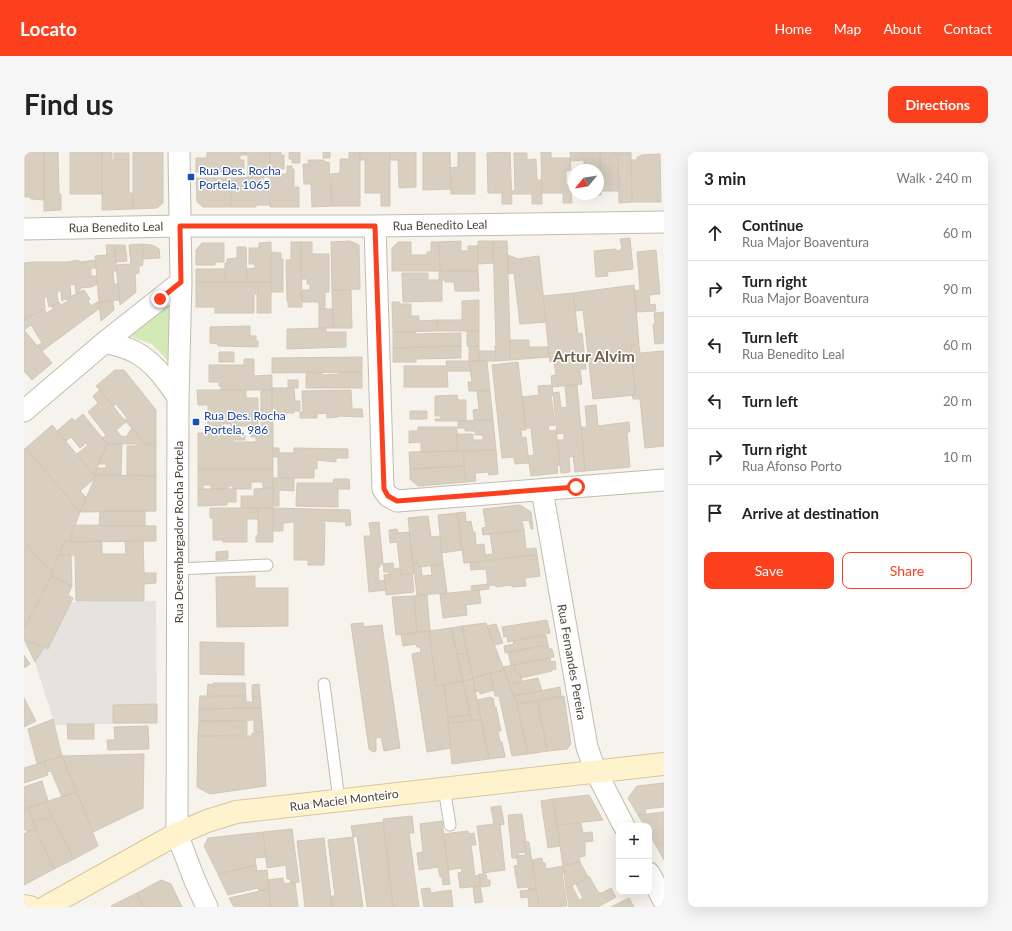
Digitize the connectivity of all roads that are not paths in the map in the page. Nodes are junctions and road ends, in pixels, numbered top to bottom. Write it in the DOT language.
graph roads {
  1 [pos="179,152"];
  2 [pos="664,222"];
  3 [pos="180,226"];
  4 [pos="375,226"];
  5 [pos="24,229"];
  6 [pos="181,282"];
  7 [pos="105,342"];
  8 [pos="178,397"];
  9 [pos="24,411"];
  10 [pos="664,480"];
  11 [pos="542,490"];
  12 [pos="267,565"];
  13 [pos="177,569"];
  14 [pos="324,684"];
  15 [pos="664,764"];
  16 [pos="596,770"];
  17 [pos="444,788"];
  18 [pos="339,800"];
  19 [pos="622,823"];
  20 [pos="450,825"];
  21 [pos="177,834"];
  22 [pos="652,879"];
  23 [pos="664,901"];
  24 [pos="24,906"];
  25 [pos="30,907"];
  26 [pos="46,907"];
  27 [pos="207,907"];
  1 -- 3 [label="street, Rua Desembargador Rocha Portela"];
  2 -- 4 [label="street, Rua Benedito Leal"];
  3 -- 4 [label="street, Rua Benedito Leal"];
  3 -- 5 [label="street, Rua Benedito Leal"];
  3 -- 6 [label="street, Rua Desembargador Rocha Portela"];
  4 -- 11 [label="street"];
  6 -- 7 [label="street"];
  6 -- 8 [label="street, Rua Desembargador Rocha Portela"];
  7 -- 8 [label="street"];
  7 -- 9 [label="street"];
  8 -- 13 [label="street, Rua Desembargador Rocha Portela"];
  10 -- 11 [label="street"];
  11 -- 16 [label="street, Rua Fernandes Pereira"];
  12 -- 13 [label="lane"];
  13 -- 21 [label="street, Rua Desembargador Rocha Portela"];
  14 -- 18 [label="lane"];
  15 -- 16 [label="street, Rua Maciel Monteiro"];
  16 -- 17 [label="street, Rua Maciel Monteiro"];
  16 -- 19 [label="street, Rua Fernandes Pereira"];
  17 -- 18 [label="street, Rua Maciel Monteiro"];
  17 -- 20 [label="lane"];
  18 -- 21 [label="street, Rua Maciel Monteiro"];
  21 -- 26 [label="street, Rua Maciel Monteiro"];
  21 -- 27 [label="street, Rua Desembargador Rocha Portela"];
  22 -- 23 [label="street"];
  24 -- 25 [label="street"];
}
